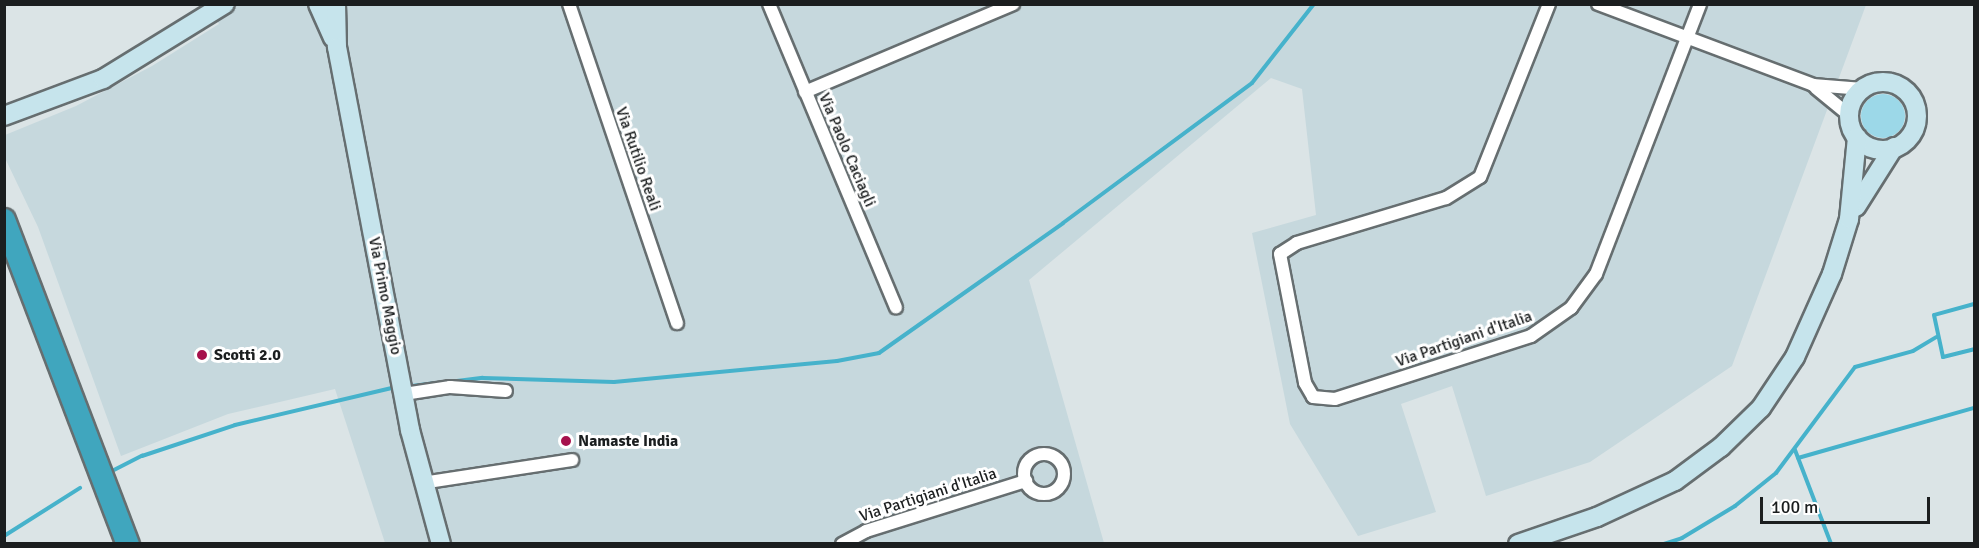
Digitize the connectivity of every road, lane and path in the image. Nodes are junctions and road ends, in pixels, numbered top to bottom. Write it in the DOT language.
graph roads {
  1 [pos="225,4"];
  2 [pos="318,4"];
  3 [pos="336,4"];
  4 [pos="569,4"];
  5 [pos="769,4"];
  6 [pos="1013,4"];
  7 [pos="1549,4"];
  8 [pos="1598,4"];
  9 [pos="1700,4"];
  10 [pos="1688,37"];
  11 [pos="337,47"];
  12 [pos="1813,85"];
  13 [pos="1863,88"];
  14 [pos="805,92"];
  15 [pos="1849,115"];
  16 [pos="4,116"];
  17 [pos="1857,138"];
  18 [pos="1894,147"];
  19 [pos="1849,219"];
  20 [pos="4,220"];
  21 [pos="4,256"];
  22 [pos="896,308"];
  23 [pos="677,324"];
  24 [pos="506,391"];
  25 [pos="404,394"];
  26 [pos="572,460"];
  27 [pos="1026,481"];
  28 [pos="422,483"];
  29 [pos="114,543"];
  30 [pos="128,543"];
  31 [pos="441,543"];
  32 [pos="842,543"];
  33 [pos="1518,543"];
  1 -- 16 [label="street"];
  2 -- 11 [label="street, Via Primo Maggio"];
  3 -- 11 [label="street, Via Primo Maggio"];
  4 -- 23 [label="street, Via Rutilio Reali"];
  5 -- 14 [label="street, Via Paolo Caciagli"];
  6 -- 14 [label="street"];
  7 -- 10 [label="street, Via Partigiani d'Italia"];
  8 -- 10 [label="street"];
  9 -- 10 [label="street, Via Partigiani d'Italia"];
  10 -- 12 [label="street"];
  11 -- 25 [label="street, Via Primo Maggio"];
  12 -- 13 [label="street"];
  12 -- 15 [label="street"];
  13 -- 15 [label="street"];
  13 -- 18 [label="street"];
  14 -- 22 [label="street, Via Paolo Caciagli"];
  15 -- 17 [label="street"];
  17 -- 18 [label="street"];
  17 -- 19 [label="street"];
  18 -- 19 [label="street"];
  19 -- 33 [label="street"];
  20 -- 30 [label="highway"];
  21 -- 29 [label="highway"];
  24 -- 25 [label="street"];
  25 -- 28 [label="street, Via Primo Maggio"];
  26 -- 28 [label="street"];
  27 -- 32 [label="street, Via Partigiani d'Italia"];
  28 -- 31 [label="street, Via Primo Maggio"];
}
